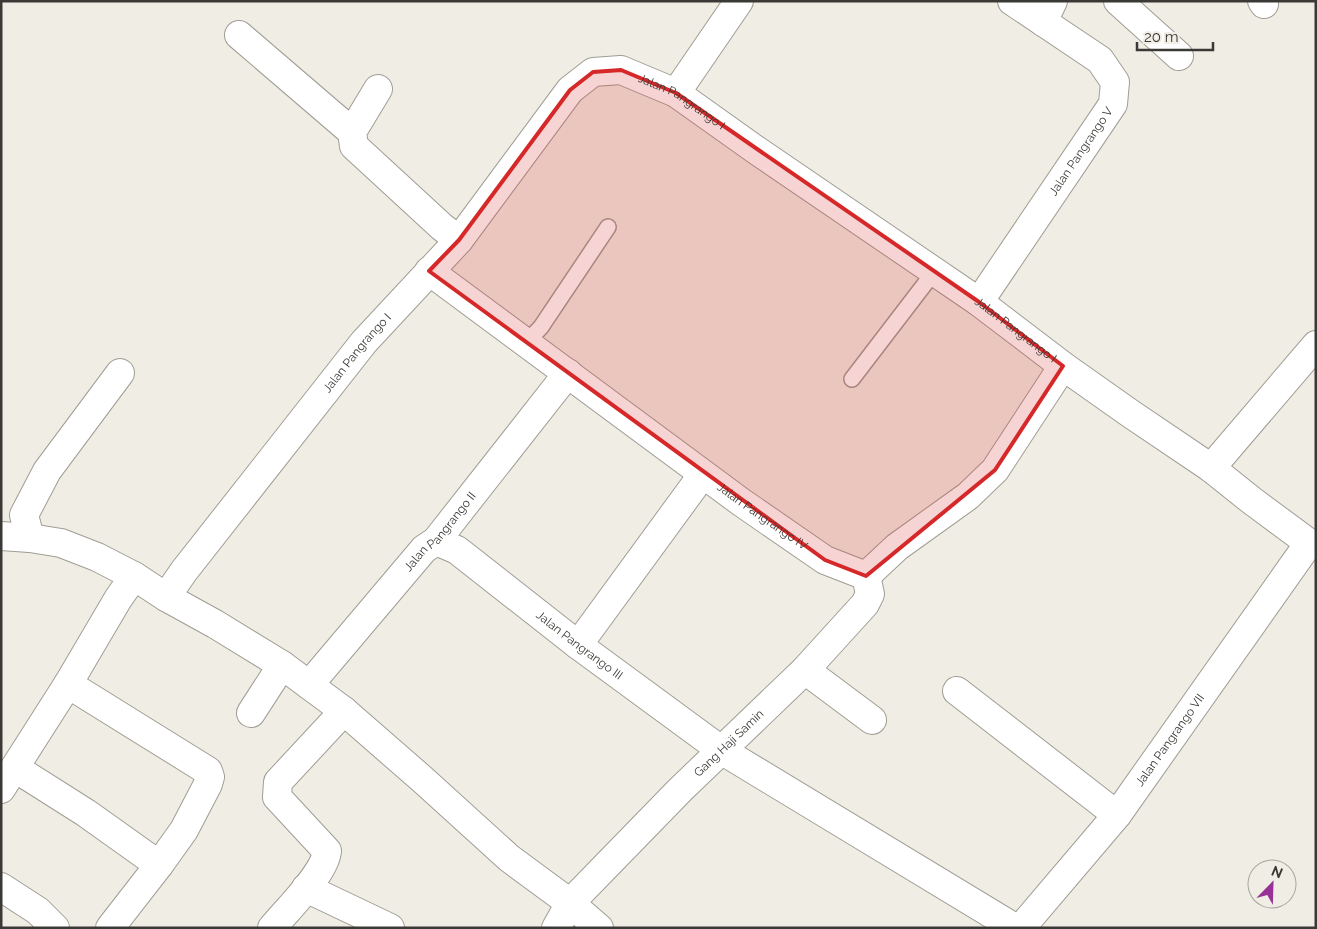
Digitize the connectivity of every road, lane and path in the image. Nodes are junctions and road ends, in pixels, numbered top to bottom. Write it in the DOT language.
graph roads {
  1 [pos="739,1"];
  2 [pos="1012,1"];
  3 [pos="1118,1"];
  4 [pos="1048,12"];
  5 [pos="239,35"];
  6 [pos="1179,56"];
  7 [pos="378,89"];
  8 [pos="676,93"];
  9 [pos="352,132"];
  10 [pos="608,227"];
  11 [pos="460,240"];
  12 [pos="430,271"];
  13 [pos="934,272"];
  14 [pos="979,302"];
  15 [pos="526,343"];
  16 [pos="1316,345"];
  17 [pos="1063,366"];
  18 [pos="120,373"];
  19 [pos="568,373"];
  20 [pos="852,379"];
  21 [pos="1211,468"];
  22 [pos="703,474"];
  23 [pos="1,536"];
  24 [pos="30,538"];
  25 [pos="436,541"];
  26 [pos="1312,544"];
  27 [pos="134,576"];
  28 [pos="866,576"];
  29 [pos="166,597"];
  30 [pos="578,644"];
  31 [pos="282,665"];
  32 [pos="805,670"];
  33 [pos="68,684"];
  34 [pos="309,684"];
  35 [pos="957,691"];
  36 [pos="344,711"];
  37 [pos="251,713"];
  38 [pos="872,720"];
  39 [pos="721,750"];
  40 [pos="8,779"];
  41 [pos="1118,815"];
  42 [pos="159,865"];
  43 [pos="1,888"];
  44 [pos="306,888"];
  45 [pos="570,904"];
  46 [pos="39,922"];
  47 [pos="110,928"];
  48 [pos="272,928"];
  49 [pos="390,928"];
  50 [pos="556,928"];
  51 [pos="599,928"];
  52 [pos="1015,928"];
  53 [pos="1021,928"];
  1 -- 8 [label="street"];
  2 -- 4 [label="street, Jalan Pangrango V"];
  3 -- 6 [label="street"];
  4 -- 14 [label="street, Jalan Pangrango V"];
  5 -- 9 [label="street"];
  7 -- 9 [label="street"];
  8 -- 11 [label="street, Jalan Pangrango I"];
  8 -- 13 [label="street, Jalan Pangrango I"];
  9 -- 11 [label="street"];
  10 -- 15 [label="lane"];
  11 -- 12 [label="street, Jalan Pangrango I"];
  12 -- 15 [label="street, Jalan Pangrango IV"];
  12 -- 29 [label="street, Jalan Pangrango I"];
  13 -- 14 [label="street, Jalan Pangrango I"];
  13 -- 20 [label="lane"];
  14 -- 17 [label="street, Jalan Pangrango I"];
  15 -- 19 [label="street, Jalan Pangrango IV"];
  16 -- 21 [label="street"];
  17 -- 21 [label="street, Jalan Pangrango I"];
  17 -- 28 [label="street"];
  18 -- 24 [label="street"];
  19 -- 22 [label="street, Jalan Pangrango IV"];
  19 -- 25 [label="street, Jalan Pangrango II"];
  21 -- 26 [label="street, Jalan Pangrango I"];
  22 -- 28 [label="street, Jalan Pangrango IV"];
  22 -- 30 [label="street"];
  23 -- 24 [label="street"];
  24 -- 27 [label="street"];
  25 -- 30 [label="street, Jalan Pangrango III"];
  25 -- 34 [label="street, Jalan Pangrango II"];
  26 -- 41 [label="street, Jalan Pangrango VII"];
  27 -- 29 [label="street"];
  27 -- 33 [label="street"];
  28 -- 32 [label="street, Gang Haji Samin"];
  29 -- 31 [label="street"];
  30 -- 39 [label="street, Jalan Pangrango III"];
  31 -- 34 [label="street"];
  31 -- 37 [label="street"];
  32 -- 38 [label="street"];
  32 -- 39 [label="street, Gang Haji Samin"];
  33 -- 40 [label="street"];
  33 -- 42 [label="street"];
  34 -- 36 [label="street"];
  35 -- 41 [label="street"];
  36 -- 44 [label="street"];
  36 -- 45 [label="street"];
  39 -- 45 [label="street, Gang Haji Samin"];
  39 -- 52 [label="street, Jalan Pangrango III"];
  40 -- 42 [label="street"];
  41 -- 53 [label="street, Jalan Pangrango VII"];
  42 -- 47 [label="street"];
  43 -- 46 [label="street"];
  44 -- 48 [label="street"];
  44 -- 49 [label="street"];
  45 -- 50 [label="street, Gang Haji Samin"];
  45 -- 51 [label="street"];
}
